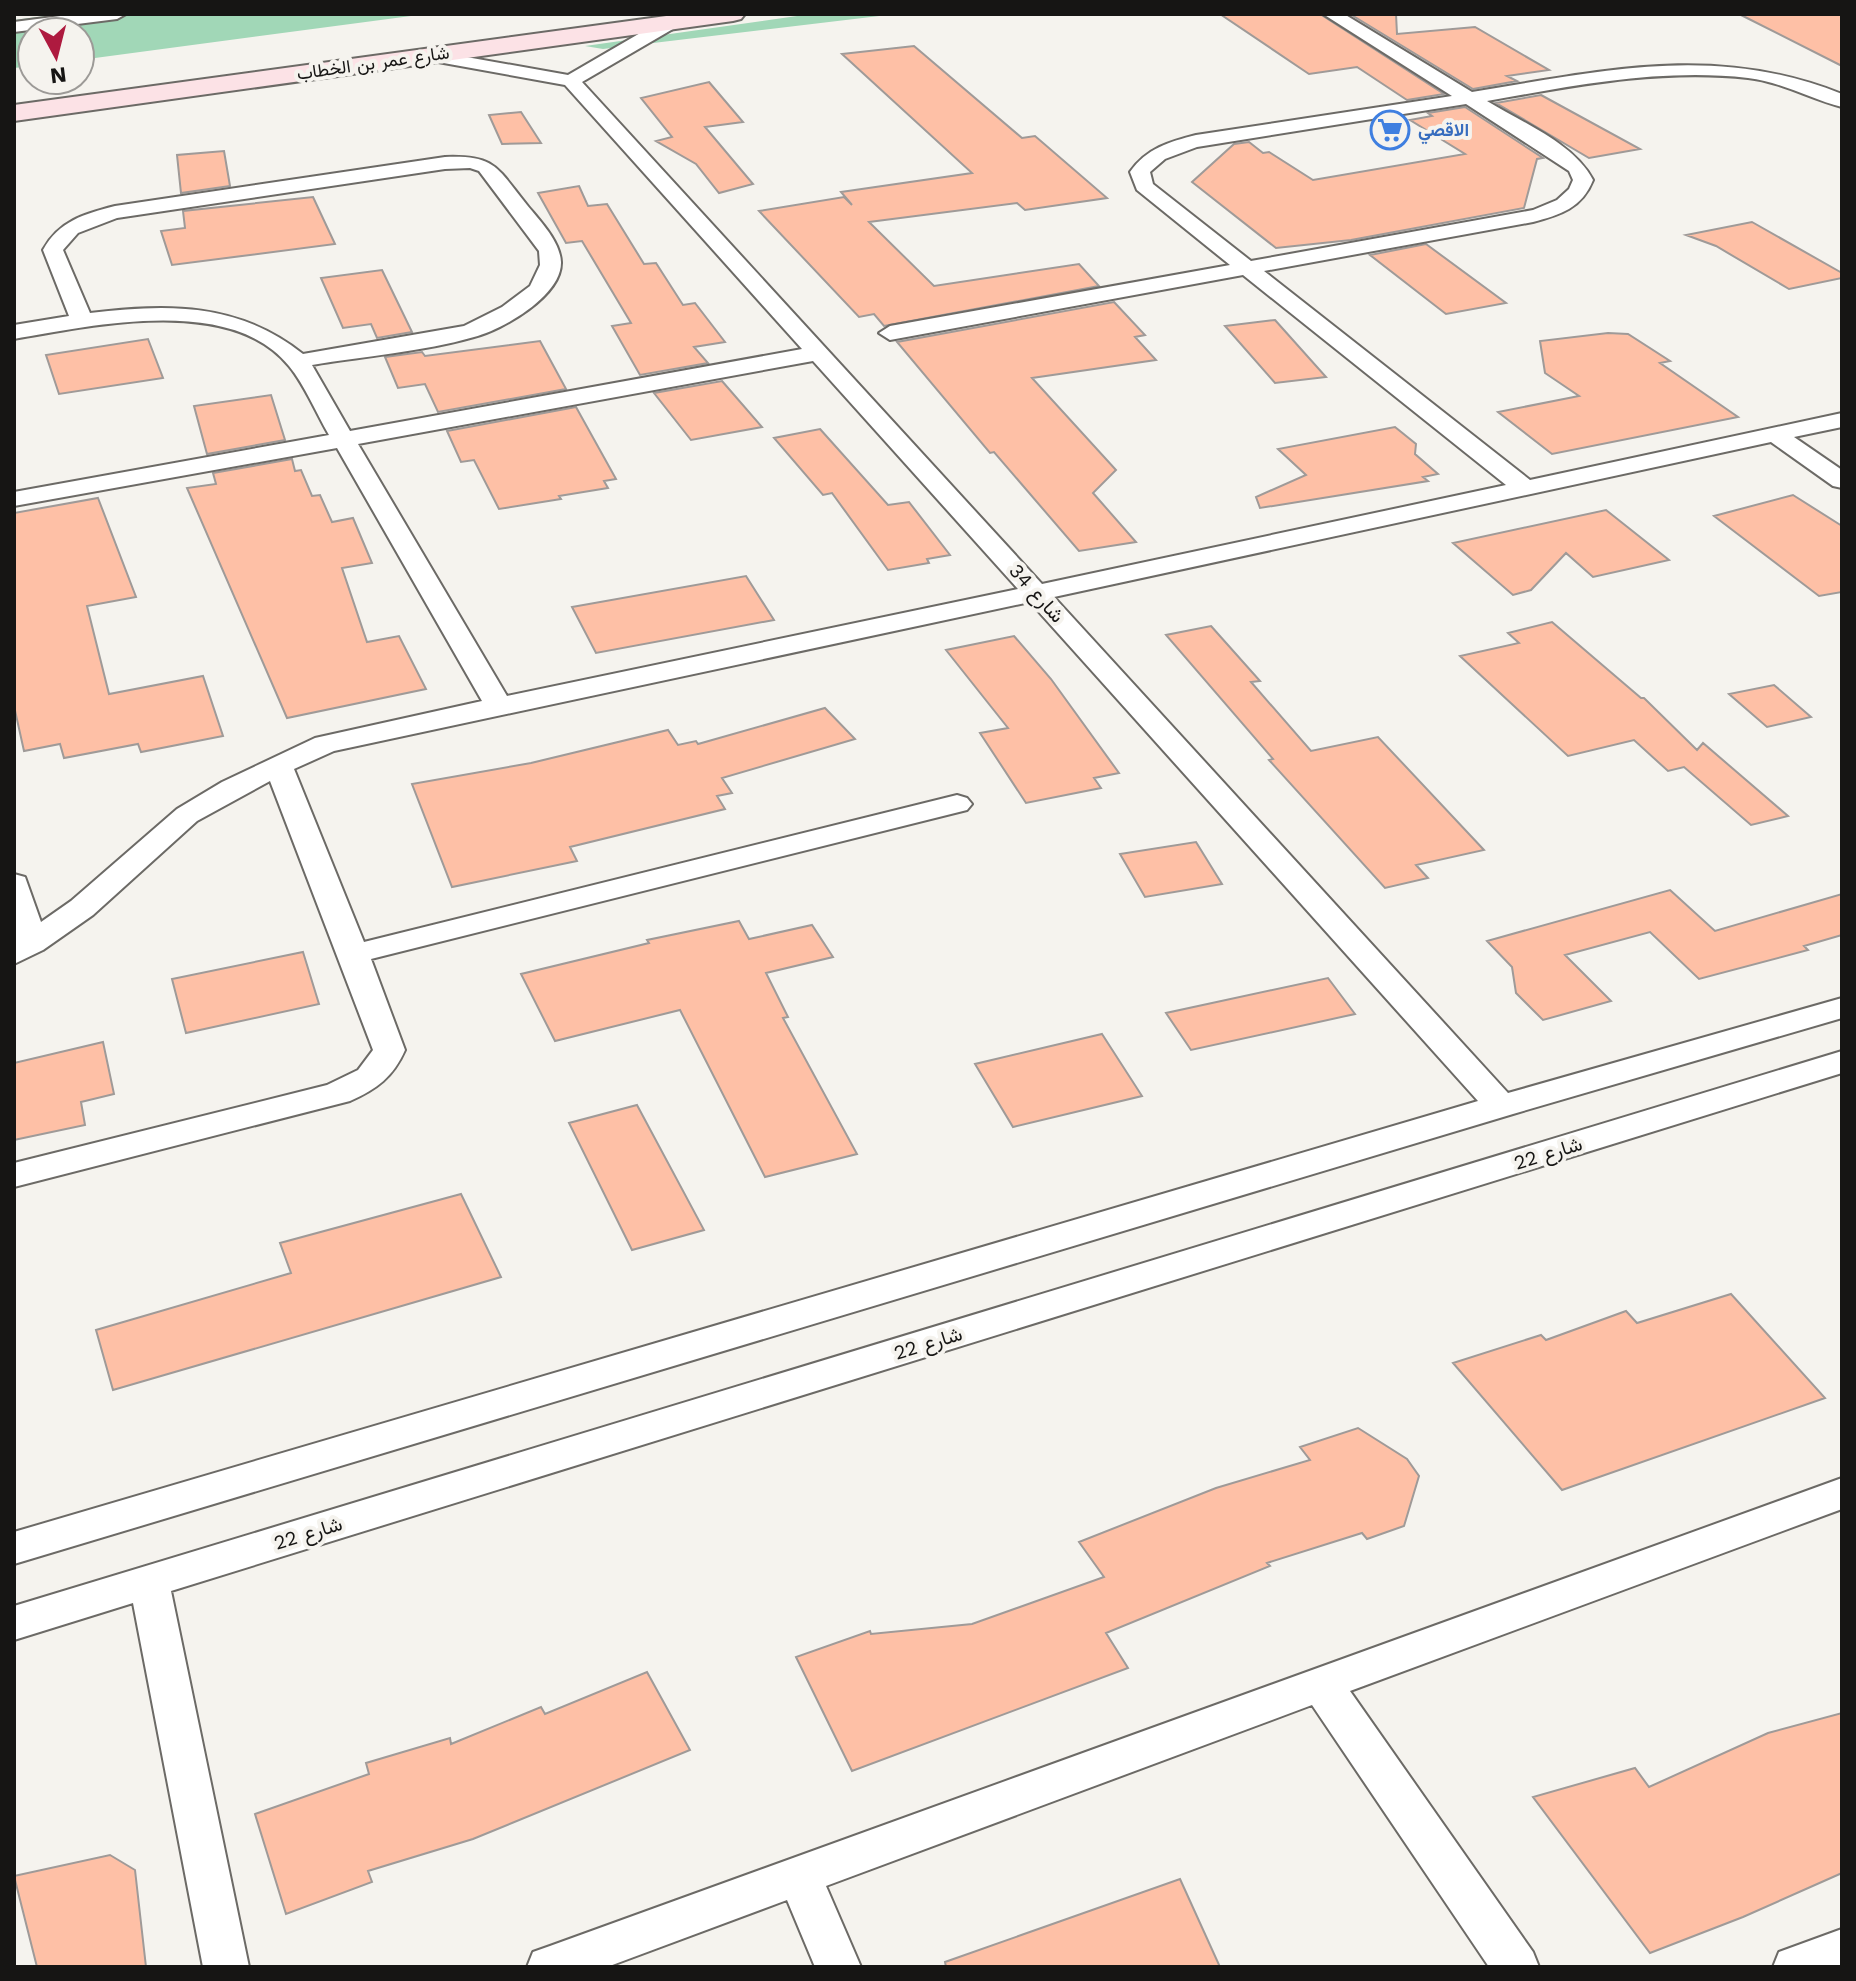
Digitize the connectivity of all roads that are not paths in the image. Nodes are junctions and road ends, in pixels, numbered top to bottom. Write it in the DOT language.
graph roads {
  1 [pos="117,14"];
  2 [pos="733,14"];
  3 [pos="1332,14"];
  4 [pos="672,22"];
  5 [pos="14,27"];
  6 [pos="427,55"];
  7 [pos="571,81"];
  8 [pos="1471,99"];
  9 [pos="1842,101"];
  10 [pos="14,113"];
  11 [pos="1247,268"];
  12 [pos="82,321"];
  13 [pos="14,332"];
  14 [pos="890,333"];
  15 [pos="819,353"];
  16 [pos="298,361"];
  17 [pos="1842,420"];
  18 [pos="1774,434"];
  19 [pos="342,438"];
  20 [pos="1842,481"];
  21 [pos="1523,487"];
  22 [pos="14,499"];
  23 [pos="1037,593"];
  24 [pos="499,706"];
  25 [pos="278,765"];
  26 [pos="957,804"];
  27 [pos="14,883"];
  28 [pos="23,948"];
  29 [pos="354,954"];
  30 [pos="1842,1008"];
  31 [pos="1842,1062"];
  32 [pos="1501,1106"];
  33 [pos="14,1175"];
  34 [pos="1842,1493"];
  35 [pos="14,1548"];
  36 [pos="149,1582"];
  37 [pos="14,1623"];
  38 [pos="1321,1684"];
  39 [pos="799,1875"];
  40 [pos="1842,1950"];
  41 [pos="226,1967"];
  42 [pos="550,1967"];
  43 [pos="838,1967"];
  44 [pos="1516,1967"];
  45 [pos="1796,1967"];
  1 -- 5 [label="street"];
  2 -- 4 [label="street, شارع عمر بن الخطاب"];
  3 -- 8 [label="street"];
  4 -- 6 [label="street, شارع عمر بن الخطاب"];
  4 -- 7 [label="street"];
  6 -- 7 [label="street"];
  6 -- 10 [label="street, شارع عمر بن الخطاب"];
  7 -- 15 [label="street, شارع 34"];
  8 -- 9 [label="street"];
  8 -- 11 [label="street"];
  8 -- 11 [label="street"];
  11 -- 14 [label="street"];
  11 -- 21 [label="street"];
  12 -- 13 [label="street"];
  12 -- 16 [label="street"];
  12 -- 16 [label="street"];
  15 -- 19 [label="street"];
  15 -- 23 [label="street, شارع 34"];
  16 -- 19 [label="street"];
  17 -- 18 [label="street"];
  18 -- 20 [label="street"];
  18 -- 21 [label="street"];
  19 -- 22 [label="street"];
  19 -- 24 [label="street"];
  21 -- 23 [label="street"];
  23 -- 24 [label="street"];
  23 -- 32 [label="street, شارع 34"];
  24 -- 25 [label="street"];
  25 -- 28 [label="street"];
  25 -- 29 [label="street"];
  26 -- 29 [label="street"];
  27 -- 28 [label="street"];
  29 -- 33 [label="street"];
  30 -- 32 [label="street"];
  31 -- 36 [label="street, شارع 22"];
  32 -- 35 [label="street"];
  34 -- 38 [label="street"];
  36 -- 37 [label="street, شارع 22"];
  36 -- 41 [label="street"];
  38 -- 39 [label="street"];
  38 -- 44 [label="street"];
  39 -- 42 [label="street"];
  39 -- 43 [label="street"];
  40 -- 45 [label="street"];
}
